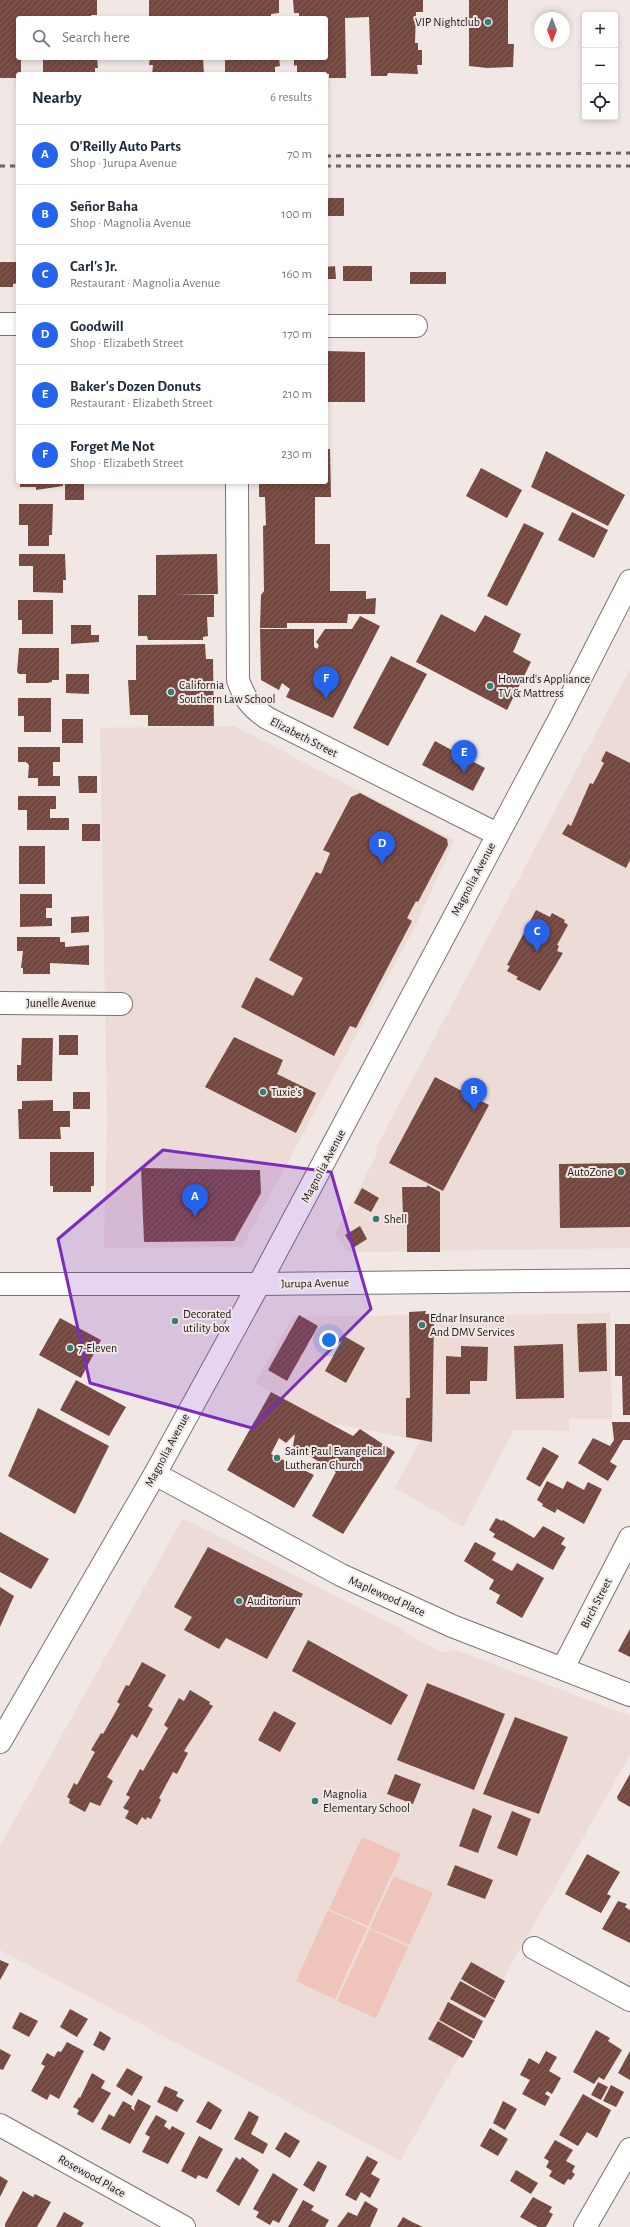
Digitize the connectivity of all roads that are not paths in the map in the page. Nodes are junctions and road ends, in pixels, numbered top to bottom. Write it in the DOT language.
graph roads {
  1 [pos="0,324"];
  2 [pos="16,324"];
  3 [pos="328,326"];
  4 [pos="416,326"];
  5 [pos="237,484"];
  6 [pos="630,581"];
  7 [pos="497,834"];
  8 [pos="0,1003"];
  9 [pos="121,1004"];
  10 [pos="630,1280"];
  11 [pos="0,1284"];
  12 [pos="260,1284"];
  13 [pos="155,1474"];
  14 [pos="630,1538"];
  15 [pos="563,1668"];
  16 [pos="630,1695"];
  17 [pos="0,1742"];
  18 [pos="534,1948"];
  19 [pos="630,2000"];
  20 [pos="0,2125"];
  21 [pos="630,2150"];
  22 [pos="184,2227"];
  23 [pos="585,2227"];
  1 -- 2 [label="main road"];
  3 -- 4 [label="main road"];
  5 -- 7 [label="main road, Elizabeth Street"];
  6 -- 7 [label="main road, Magnolia Avenue"];
  7 -- 12 [label="main road, Magnolia Avenue"];
  8 -- 9 [label="main road, Junelle Avenue"];
  10 -- 12 [label="main road, Jurupa Avenue"];
  11 -- 12 [label="main road, Jurupa Avenue"];
  12 -- 13 [label="main road, Magnolia Avenue"];
  13 -- 15 [label="main road, Maplewood Place"];
  13 -- 17 [label="main road, Magnolia Avenue"];
  14 -- 15 [label="main road, Birch Street"];
  15 -- 16 [label="main road, Maplewood Place"];
  18 -- 19 [label="main road"];
  20 -- 22 [label="main road, Rosewood Place"];
  21 -- 23 [label="main road"];
}
